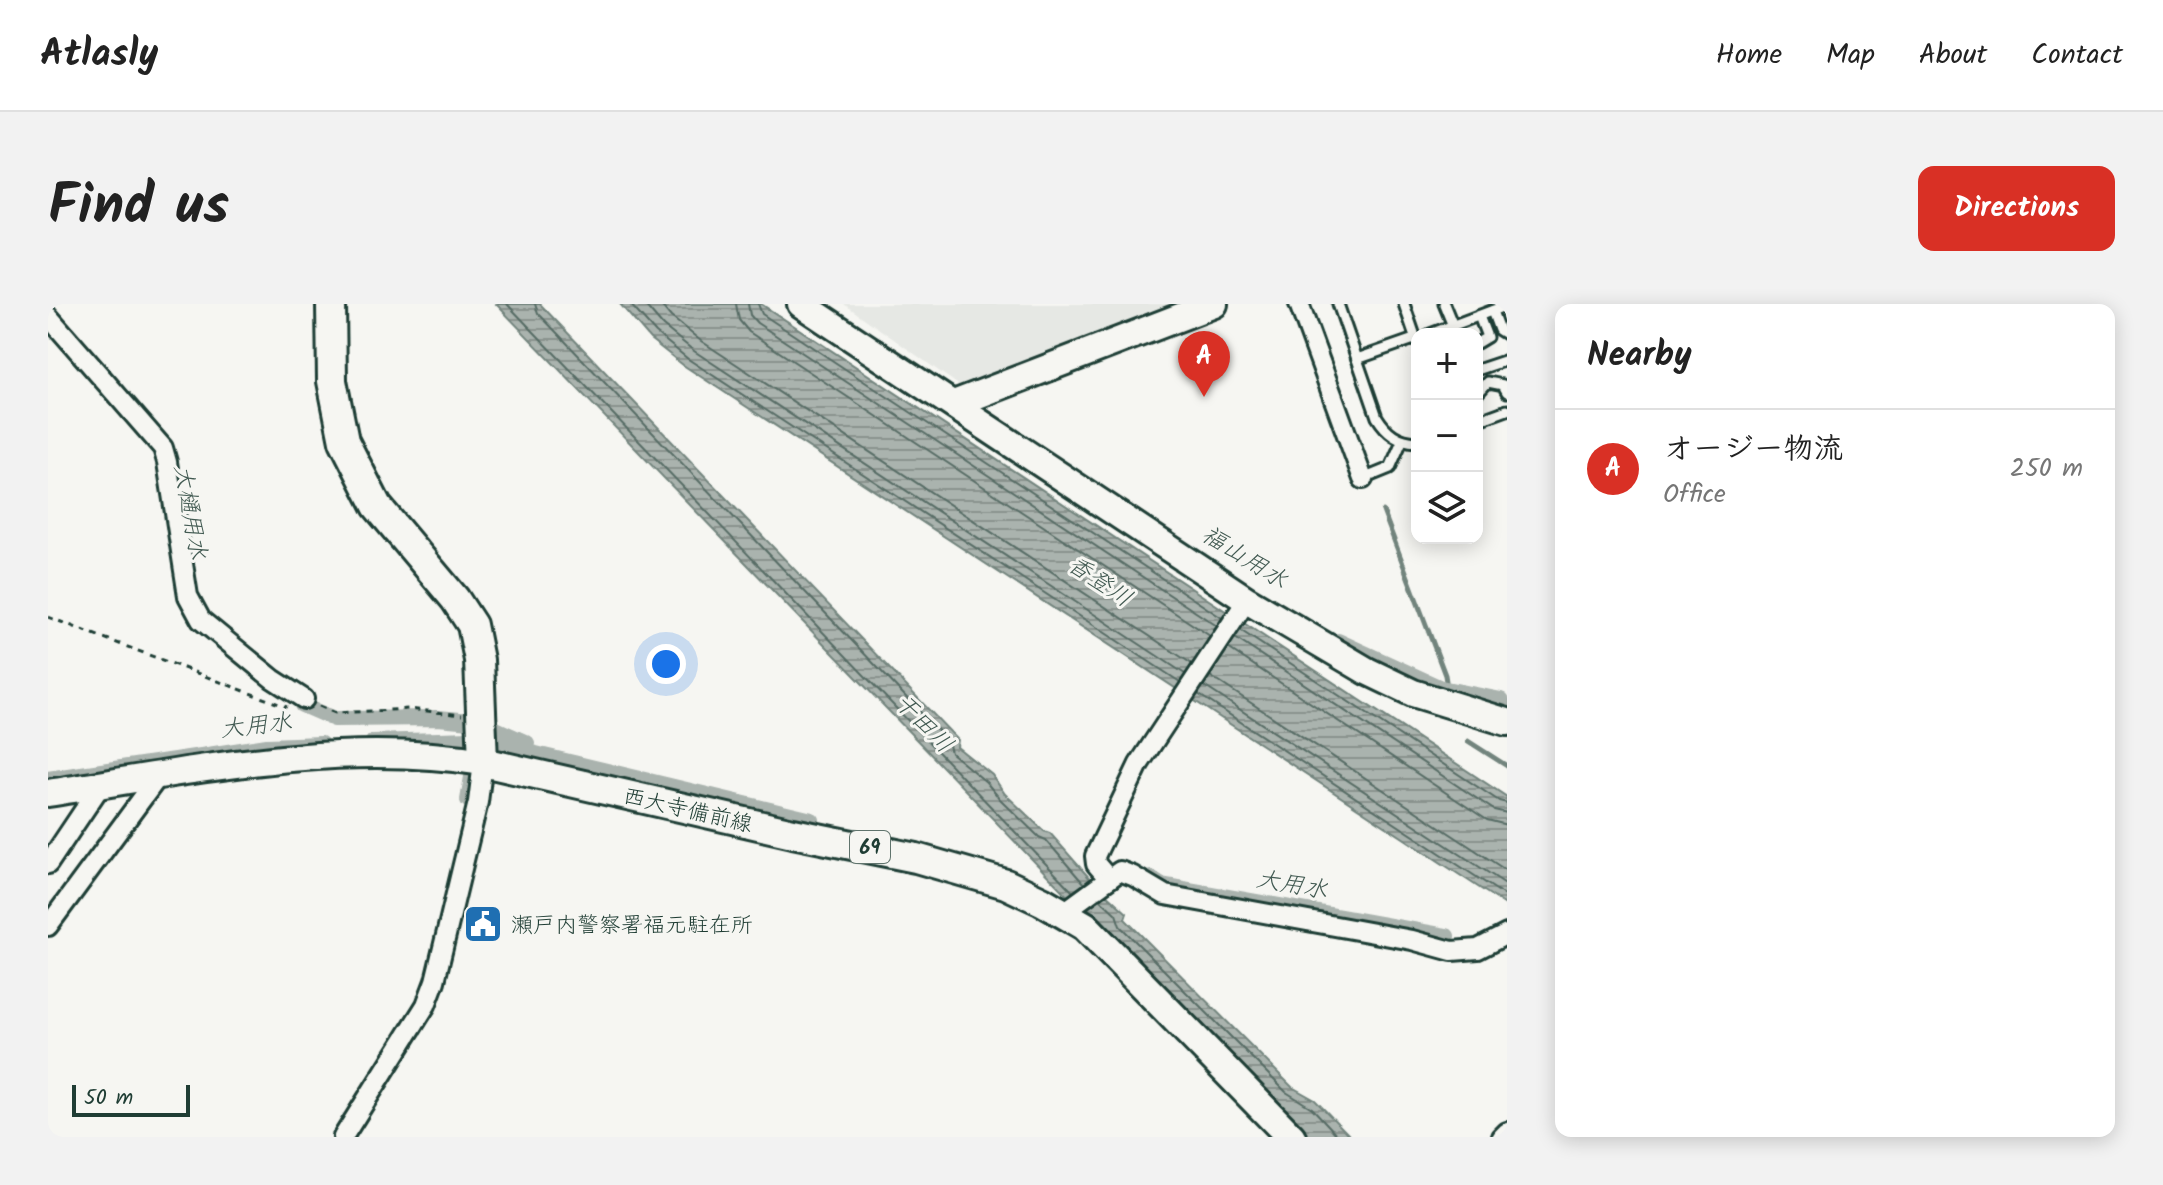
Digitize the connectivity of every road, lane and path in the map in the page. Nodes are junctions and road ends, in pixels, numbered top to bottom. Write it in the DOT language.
graph roads {
  1 [pos="331,304"];
  2 [pos="801,304"];
  3 [pos="1214,304"];
  4 [pos="1299,304"];
  5 [pos="1338,304"];
  6 [pos="1404,304"];
  7 [pos="1444,304"];
  8 [pos="1507,305"];
  9 [pos="1492,311"];
  10 [pos="48,316"];
  11 [pos="1479,316"];
  12 [pos="1453,326"];
  13 [pos="1413,328"];
  14 [pos="1447,328"];
  15 [pos="1507,335"];
  16 [pos="1483,339"];
  17 [pos="1411,342"];
  18 [pos="1357,359"];
  19 [pos="1507,360"];
  20 [pos="1483,368"];
  21 [pos="1483,387"];
  22 [pos="1507,392"];
  23 [pos="954,404"];
  24 [pos="1507,410"];
  25 [pos="1483,419"];
  26 [pos="1402,441"];
  27 [pos="1411,442"];
  28 [pos="1363,479"];
  29 [pos="1244,605"];
  30 [pos="48,617"];
  31 [pos="304,699"];
  32 [pos="481,717"];
  33 [pos="1507,722"];
  34 [pos="483,762"];
  35 [pos="158,777"];
  36 [pos="101,785"];
  37 [pos="48,793"];
  38 [pos="48,864"];
  39 [pos="1106,881"];
  40 [pos="1068,909"];
  41 [pos="52,913"];
  42 [pos="1507,934"];
  43 [pos="1507,1132"];
  44 [pos="343,1137"];
  45 [pos="1291,1137"];
  46 [pos="1502,1137"];
  1 -- 32 [label="main road"];
  2 -- 23 [label="street"];
  3 -- 23 [label="street"];
  4 -- 28 [label="street"];
  5 -- 18 [label="lane"];
  6 -- 13 [label="lane"];
  7 -- 12 [label="lane"];
  8 -- 9 [label="lane"];
  9 -- 11 [label="lane"];
  9 -- 15 [label="lane"];
  10 -- 31 [label="street"];
  11 -- 12 [label="lane"];
  11 -- 16 [label="lane"];
  12 -- 14 [label="lane"];
  17 -- 18 [label="lane"];
  18 -- 26 [label="lane"];
  19 -- 20 [label="lane"];
  21 -- 22 [label="lane"];
  23 -- 29 [label="street"];
  24 -- 25 [label="lane"];
  26 -- 27 [label="lane"];
  26 -- 28 [label="lane"];
  29 -- 33 [label="street"];
  29 -- 39 [label="street"];
  30 -- 31 [label="path"];
  31 -- 32 [label="path"];
  32 -- 34 [label="main road"];
  34 -- 35 [label="street"];
  34 -- 40 [label="main road, 西大寺備前線 / 69"];
  34 -- 44 [label="street"];
  35 -- 36 [label="street"];
  35 -- 41 [label="street"];
  36 -- 37 [label="street"];
  36 -- 38 [label="street"];
  39 -- 40 [label="street"];
  39 -- 42 [label="street"];
  40 -- 45 [label="main road, 西大寺備前線 / 69"];
  43 -- 46 [label="street"];
}
